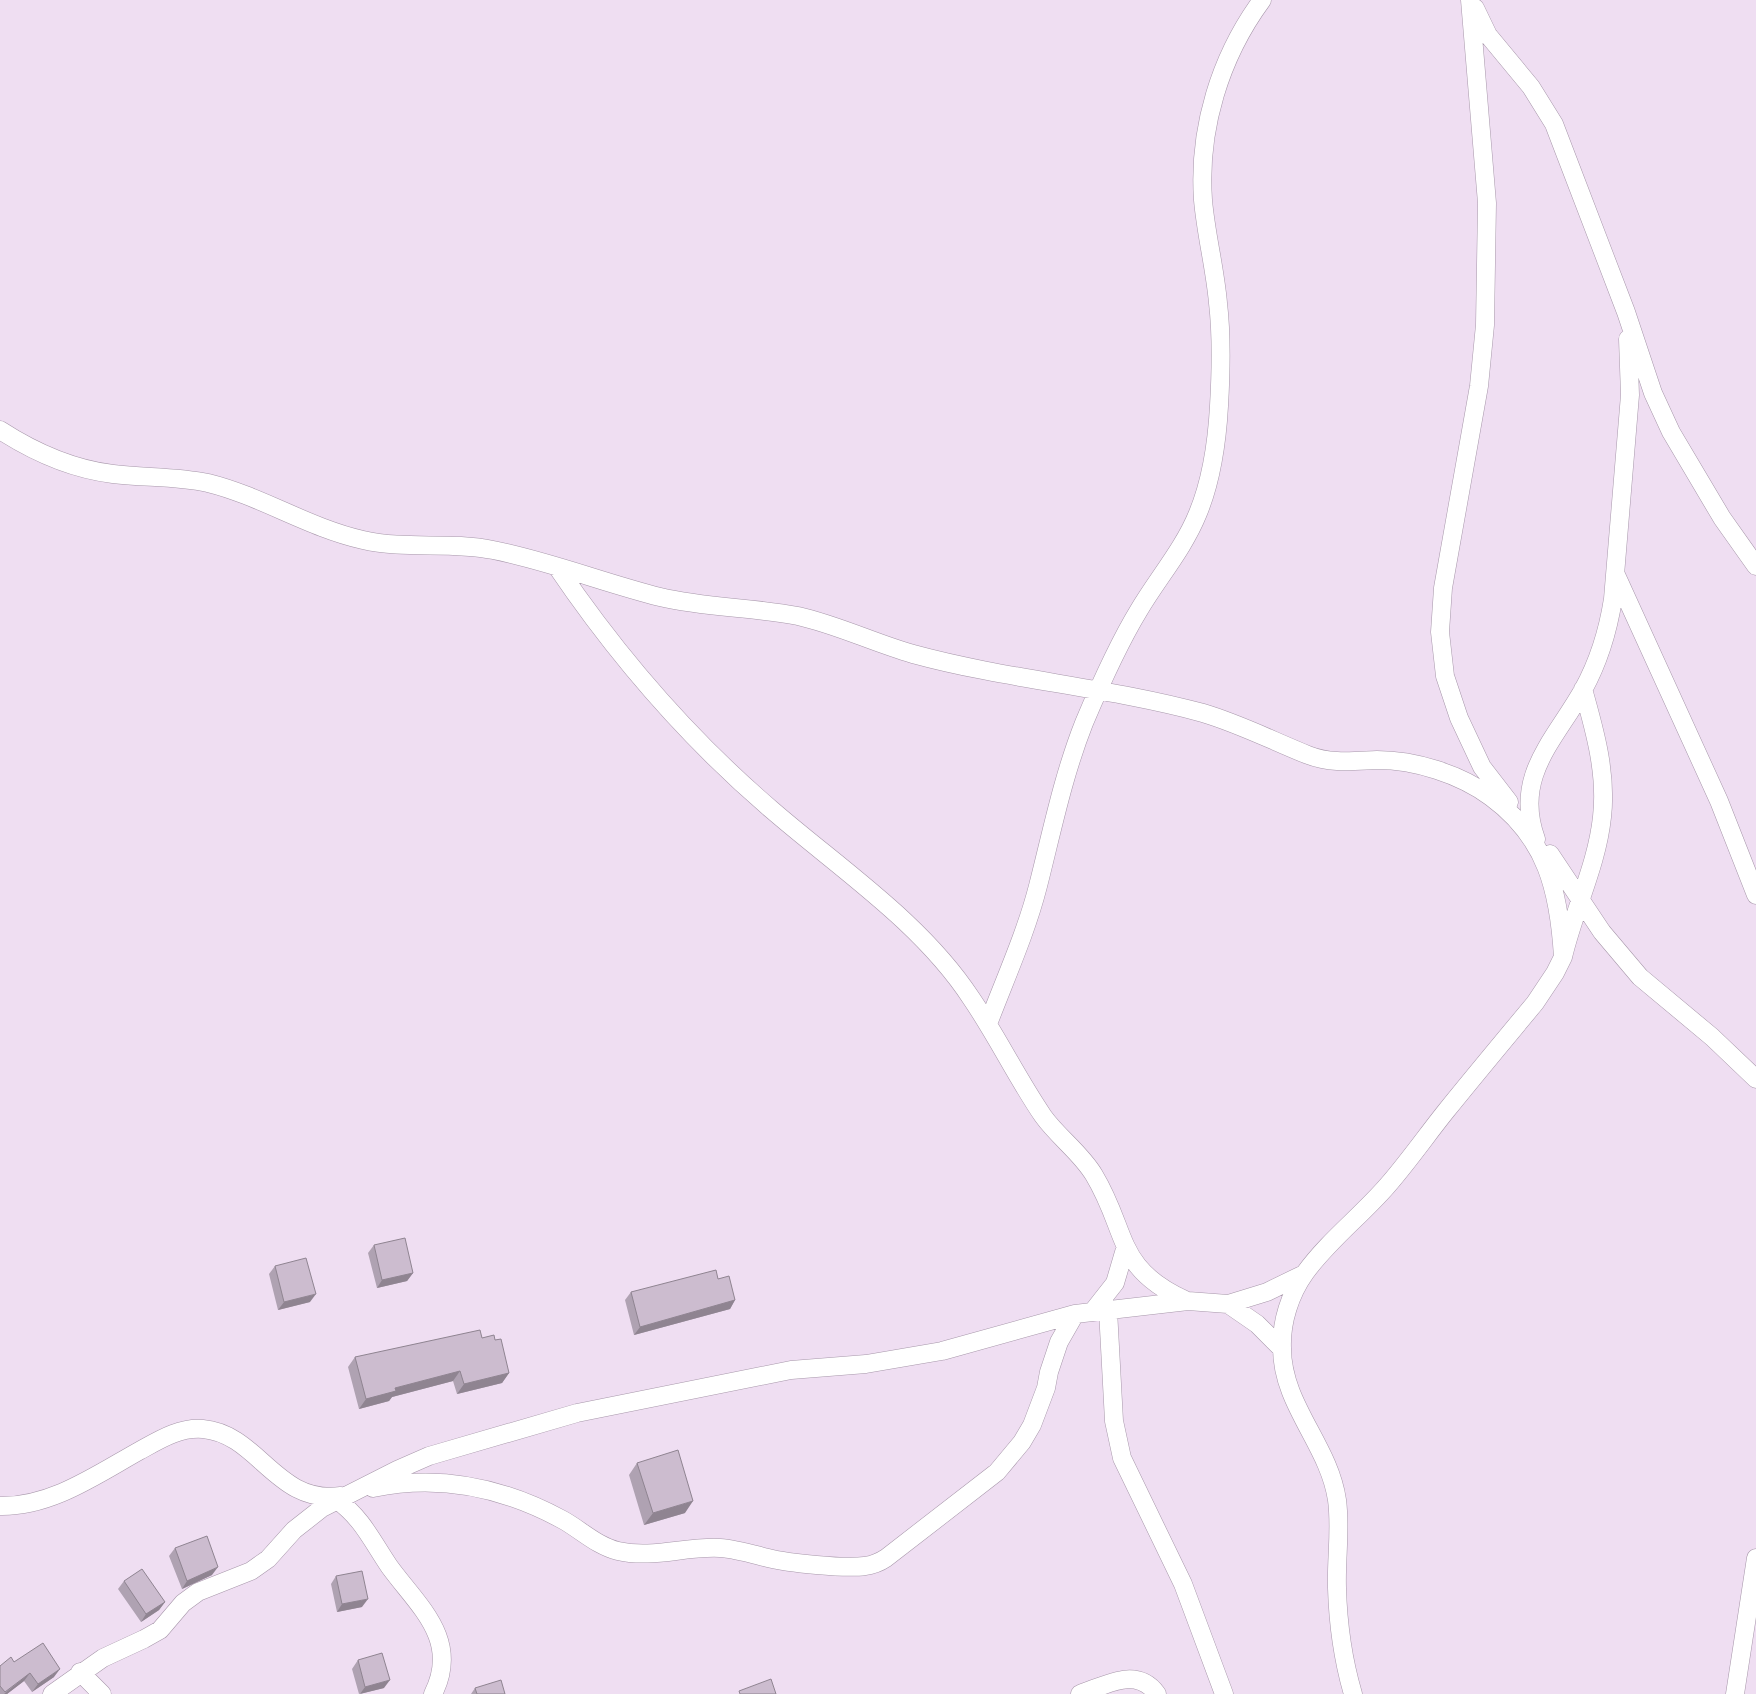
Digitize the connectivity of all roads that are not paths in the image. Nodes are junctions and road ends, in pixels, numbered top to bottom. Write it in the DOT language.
graph roads {
  1 [pos="1262,0"];
  2 [pos="1471,0"];
  3 [pos="1626,312"];
  4 [pos="0,430"];
  5 [pos="1756,566"];
  6 [pos="557,567"];
  7 [pos="1616,576"];
  8 [pos="1583,689"];
  9 [pos="1098,690"];
  10 [pos="1533,831"];
  11 [pos="1541,854"];
  12 [pos="1756,895"];
  13 [pos="1580,898"];
  14 [pos="1563,957"];
  15 [pos="988,1024"];
  16 [pos="1756,1079"];
  17 [pos="1125,1249"];
  18 [pos="1304,1274"];
  19 [pos="1188,1301"];
  20 [pos="1228,1304"];
  21 [pos="1100,1310"];
  22 [pos="1075,1314"];
  23 [pos="1282,1348"];
  24 [pos="341,1498"];
  25 [pos="0,1506"];
  26 [pos="1756,1558"];
  27 [pos="80,1672"];
  28 [pos="52,1694"];
  29 [pos="102,1694"];
  30 [pos="434,1694"];
  31 [pos="1080,1694"];
  32 [pos="1157,1694"];
  33 [pos="1224,1694"];
  34 [pos="1353,1694"];
  35 [pos="1734,1694"];
  1 -- 9 [label="street"];
  2 -- 3 [label="street"];
  2 -- 10 [label="street"];
  3 -- 5 [label="street"];
  3 -- 7 [label="street"];
  4 -- 6 [label="street"];
  6 -- 9 [label="street"];
  6 -- 15 [label="street"];
  7 -- 8 [label="street"];
  7 -- 12 [label="street"];
  8 -- 10 [label="street"];
  8 -- 13 [label="street"];
  9 -- 11 [label="street"];
  9 -- 15 [label="street"];
  10 -- 11 [label="street"];
  10 -- 13 [label="street"];
  11 -- 14 [label="street"];
  13 -- 14 [label="street"];
  13 -- 16 [label="street"];
  14 -- 18 [label="street"];
  15 -- 17 [label="street"];
  17 -- 19 [label="street"];
  17 -- 21 [label="street"];
  18 -- 20 [label="street"];
  18 -- 23 [label="street"];
  19 -- 20 [label="street"];
  19 -- 21 [label="street"];
  20 -- 23 [label="street"];
  21 -- 22 [label="street"];
  21 -- 33 [label="street"];
  22 -- 24 [label="street"];
  22 -- 24 [label="street"];
  23 -- 34 [label="street"];
  24 -- 25 [label="street"];
  24 -- 27 [label="street"];
  24 -- 30 [label="street"];
  26 -- 35 [label="street"];
  27 -- 28 [label="street"];
  27 -- 29 [label="street"];
  31 -- 32 [label="street"];
}
